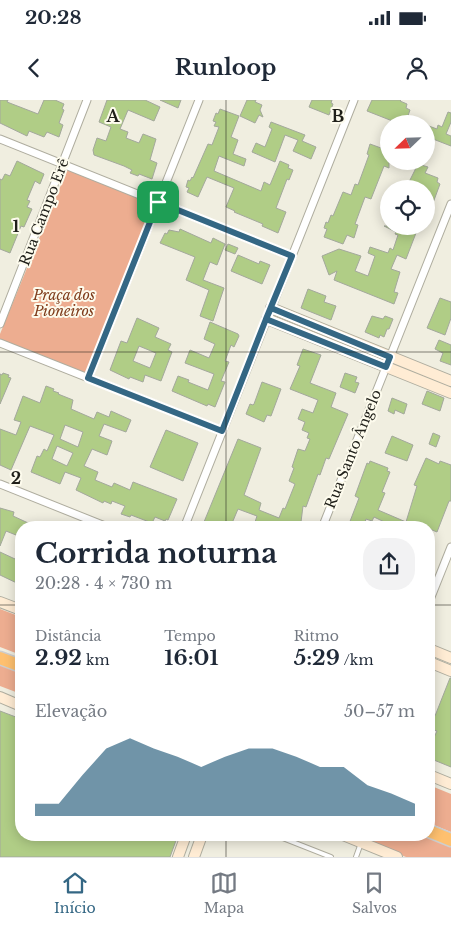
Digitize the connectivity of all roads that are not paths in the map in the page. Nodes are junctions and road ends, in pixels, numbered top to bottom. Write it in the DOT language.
graph roads {
  1 [pos="87,100"];
  2 [pos="199,100"];
  3 [pos="354,100"];
  4 [pos="0,139"];
  5 [pos="62,164"];
  6 [pos="158,202"];
  7 [pos="451,204"];
  8 [pos="292,256"];
  9 [pos="271,308"];
  10 [pos="266,319"];
  11 [pos="0,324"];
  12 [pos="0,343"];
  13 [pos="390,357"];
  14 [pos="386,367"];
  15 [pos="88,378"];
  16 [pos="451,381"];
  17 [pos="451,393"];
  18 [pos="222,431"];
  19 [pos="0,484"];
  20 [pos="92,521"];
  21 [pos="187,521"];
  22 [pos="325,521"];
  23 [pos="451,547"];
  24 [pos="435,587"];
  25 [pos="0,602"];
  26 [pos="15,608"];
  27 [pos="435,651"];
  28 [pos="0,658"];
  29 [pos="451,658"];
  30 [pos="15,664"];
  31 [pos="435,664"];
  32 [pos="451,671"];
  33 [pos="0,697"];
  34 [pos="15,703"];
  35 [pos="435,778"];
  36 [pos="451,784"];
  37 [pos="435,834"];
  38 [pos="451,840"];
  39 [pos="184,841"];
  40 [pos="200,841"];
  41 [pos="290,841"];
  42 [pos="361,842"];
  43 [pos="178,857"];
  44 [pos="194,857"];
  45 [pos="330,857"];
  46 [pos="356,857"];
  47 [pos="397,857"];
  1 -- 5 [label="street, Rua Campo Erê"];
  2 -- 6 [label="street"];
  3 -- 8 [label="street"];
  4 -- 5 [label="street"];
  5 -- 6 [label="street"];
  5 -- 11 [label="street, Rua Campo Erê"];
  6 -- 8 [label="street"];
  6 -- 15 [label="street"];
  7 -- 13 [label="street, Rua Santo Ângelo"];
  8 -- 9 [label="street"];
  9 -- 10 [label="street"];
  9 -- 13 [label="street"];
  10 -- 14 [label="street"];
  10 -- 18 [label="street"];
  12 -- 15 [label="street"];
  13 -- 14 [label="street, Rua Santo Ângelo"];
  13 -- 16 [label="street"];
  14 -- 17 [label="street"];
  14 -- 22 [label="street, Rua Santo Ângelo"];
  15 -- 18 [label="street"];
  18 -- 21 [label="street"];
  19 -- 20 [label="street"];
  23 -- 24 [label="street"];
  25 -- 26 [label="street"];
  27 -- 29 [label="street"];
  28 -- 30 [label="highway"];
  31 -- 32 [label="street"];
  33 -- 34 [label="street"];
  35 -- 36 [label="street"];
  37 -- 38 [label="highway"];
  39 -- 43 [label="street"];
  40 -- 44 [label="street"];
  41 -- 45 [label="lane"];
  42 -- 46 [label="lane"];
  42 -- 47 [label="street"];
}
